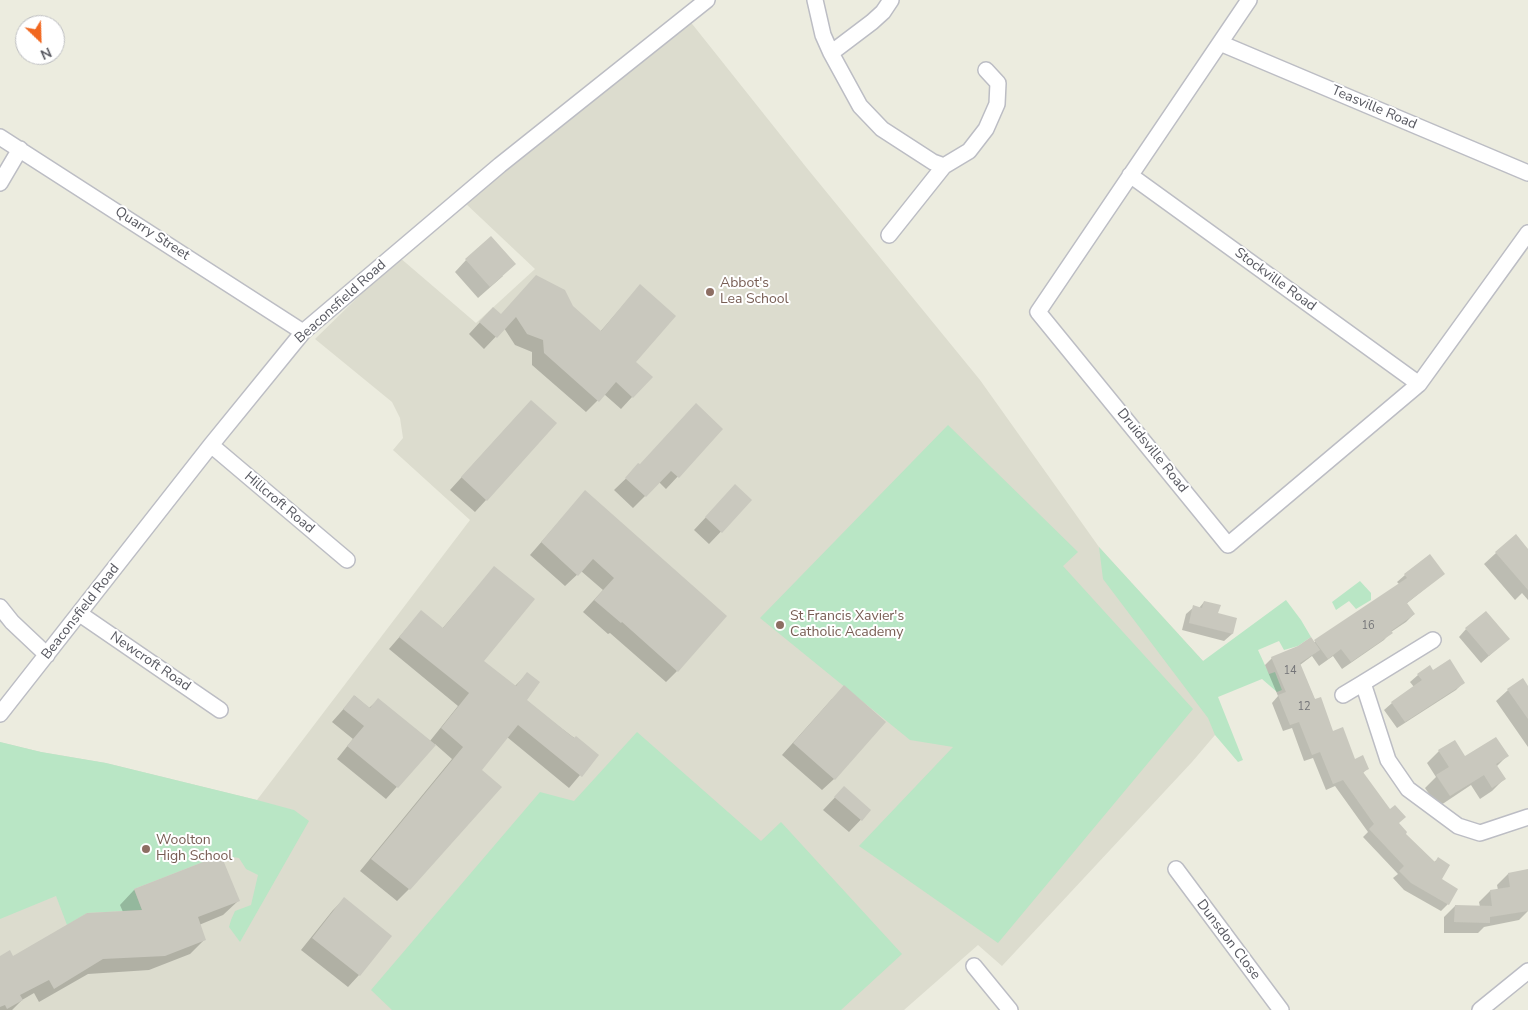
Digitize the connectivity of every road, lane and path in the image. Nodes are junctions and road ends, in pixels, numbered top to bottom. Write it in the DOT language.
graph roads {
  1 [pos="707,0"];
  2 [pos="815,0"];
  3 [pos="891,0"];
  4 [pos="1249,0"];
  5 [pos="1220,43"];
  6 [pos="831,53"];
  7 [pos="986,70"];
  8 [pos="0,137"];
  9 [pos="20,149"];
  10 [pos="944,166"];
  11 [pos="1528,173"];
  12 [pos="1130,175"];
  13 [pos="0,183"];
  14 [pos="1528,232"];
  15 [pos="889,235"];
  16 [pos="303,332"];
  17 [pos="1420,384"];
  18 [pos="211,445"];
  19 [pos="347,560"];
  20 [pos="0,607"];
  21 [pos="80,614"];
  22 [pos="1433,640"];
  23 [pos="47,654"];
  24 [pos="1363,683"];
  25 [pos="1343,695"];
  26 [pos="220,710"];
  27 [pos="0,714"];
  28 [pos="1528,816"];
  29 [pos="1176,869"];
  30 [pos="974,966"];
  31 [pos="1528,971"];
  32 [pos="1010,1010"];
  33 [pos="1281,1010"];
  34 [pos="1480,1010"];
  1 -- 16 [label="street, Beaconsfield Road"];
  2 -- 6 [label="street"];
  3 -- 6 [label="street"];
  4 -- 5 [label="street, Druidsville Road"];
  5 -- 11 [label="street, Teasville Road"];
  5 -- 12 [label="street, Druidsville Road"];
  6 -- 10 [label="street"];
  7 -- 10 [label="street"];
  8 -- 9 [label="street, Quarry Street"];
  9 -- 13 [label="street"];
  9 -- 16 [label="street, Quarry Street"];
  10 -- 15 [label="street"];
  12 -- 17 [label="street, Stockville Road"];
  12 -- 17 [label="street, Druidsville Road"];
  14 -- 17 [label="street, Druidsville Road"];
  16 -- 18 [label="street, Beaconsfield Road"];
  18 -- 19 [label="street, Hillcroft Road"];
  18 -- 21 [label="street, Beaconsfield Road"];
  20 -- 23 [label="street"];
  21 -- 23 [label="street, Beaconsfield Road"];
  21 -- 26 [label="street, Newcroft Road"];
  22 -- 24 [label="street"];
  23 -- 27 [label="street, Beaconsfield Road"];
  24 -- 25 [label="street"];
  24 -- 28 [label="street"];
  29 -- 33 [label="street, Dunsdon Close"];
  30 -- 32 [label="street"];
  31 -- 34 [label="street"];
}
